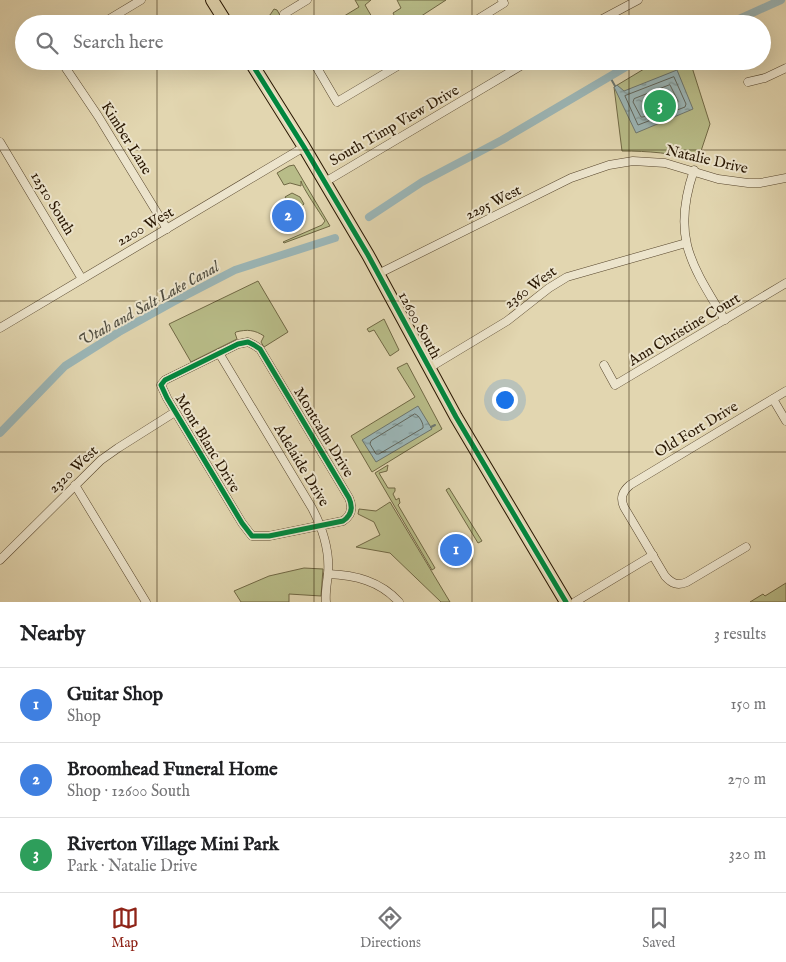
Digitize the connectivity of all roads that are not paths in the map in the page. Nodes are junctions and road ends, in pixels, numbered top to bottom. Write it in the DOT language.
graph roads {
  1 [pos="141,0"];
  2 [pos="212,0"];
  3 [pos="307,0"];
  4 [pos="638,0"];
  5 [pos="503,2"];
  6 [pos="116,15"];
  7 [pos="221,15"];
  8 [pos="285,15"];
  9 [pos="484,15"];
  10 [pos="610,15"];
  11 [pos="786,68"];
  12 [pos="68,70"];
  13 [pos="256,70"];
  14 [pos="317,70"];
  15 [pos="391,70"];
  16 [pos="514,70"];
  17 [pos="748,82"];
  18 [pos="0,142"];
  19 [pos="304,147"];
  20 [pos="622,162"];
  21 [pos="694,170"];
  22 [pos="786,178"];
  23 [pos="325,182"];
  24 [pos="167,229"];
  25 [pos="686,243"];
  26 [pos="378,274"];
  27 [pos="82,279"];
  28 [pos="786,283"];
  29 [pos="725,320"];
  30 [pos="0,328"];
  31 [pos="248,342"];
  32 [pos="219,353"];
  33 [pos="604,365"];
  34 [pos="429,368"];
  35 [pos="786,391"];
  36 [pos="773,399"];
  37 [pos="176,412"];
  38 [pos="786,421"];
  39 [pos="75,485"];
  40 [pos="321,526"];
  41 [pos="746,547"];
  42 [pos="652,555"];
  43 [pos="0,560"];
  44 [pos="328,574"];
  45 [pos="146,602"];
  46 [pos="326,602"];
  47 [pos="399,602"];
  48 [pos="566,602"];
  49 [pos="575,602"];
  1 -- 6 [label="street"];
  2 -- 7 [label="main road"];
  3 -- 8 [label="street"];
  4 -- 10 [label="street"];
  5 -- 9 [label="street"];
  11 -- 17 [label="street"];
  12 -- 24 [label="street, Kimber Lane"];
  13 -- 19 [label="main road, 12600 South"];
  14 -- 15 [label="street"];
  16 -- 23 [label="street, South Timp View Drive"];
  18 -- 27 [label="street, 12510 South"];
  19 -- 23 [label="main road, 12600 South"];
  19 -- 24 [label="street, 2200 West"];
  20 -- 21 [label="street, Natalie Drive"];
  20 -- 26 [label="street, 2295 West"];
  21 -- 22 [label="street, Natalie Drive"];
  21 -- 25 [label="street"];
  23 -- 26 [label="main road, 12600 South"];
  24 -- 27 [label="street, 2200 West"];
  25 -- 29 [label="street"];
  25 -- 34 [label="street, 2360 West"];
  26 -- 34 [label="main road, 12600 South"];
  27 -- 30 [label="street, 2200 West"];
  28 -- 29 [label="street, Ann Christine Court"];
  29 -- 33 [label="street, Ann Christine Court"];
  31 -- 32 [label="street, Mont Blanc Drive"];
  31 -- 40 [label="street, Montcalm Drive"];
  32 -- 37 [label="street, Mont Blanc Drive"];
  32 -- 40 [label="street, Adelaide Drive"];
  34 -- 48 [label="main road, 12600 South"];
  35 -- 36 [label="street, Old Fort Drive"];
  36 -- 38 [label="street"];
  36 -- 42 [label="street, Old Fort Drive"];
  37 -- 39 [label="street, 2320 West"];
  37 -- 40 [label="street, Mont Blanc Drive"];
  39 -- 43 [label="street, 2320 West"];
  39 -- 45 [label="street"];
  40 -- 44 [label="street, Adelaide Drive"];
  41 -- 42 [label="street"];
  42 -- 49 [label="street"];
  44 -- 46 [label="street, Adelaide Drive"];
  44 -- 47 [label="street"];
}
